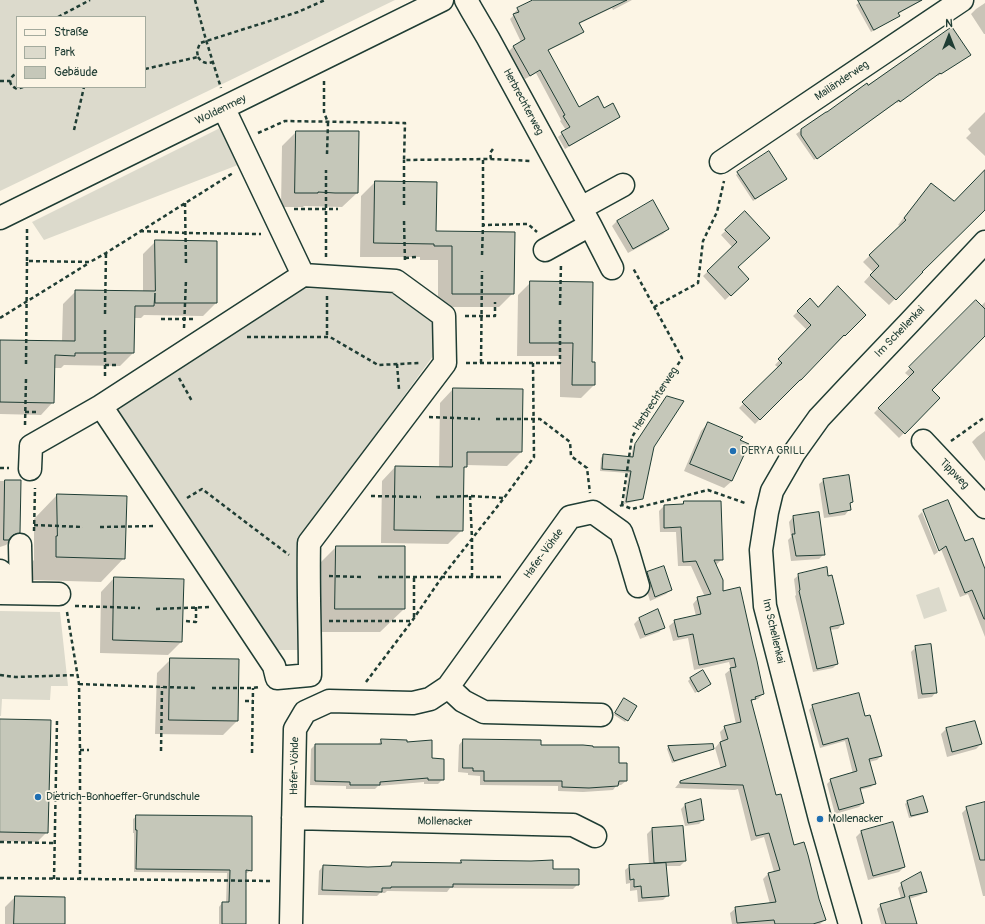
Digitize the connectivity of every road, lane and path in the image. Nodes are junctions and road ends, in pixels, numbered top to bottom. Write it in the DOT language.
graph roads {
  1 [pos="90,0"];
  2 [pos="195,0"];
  3 [pos="325,0"];
  4 [pos="442,0"];
  5 [pos="466,0"];
  6 [pos="962,0"];
  7 [pos="60,16"];
  8 [pos="206,40"];
  9 [pos="198,57"];
  10 [pos="213,62"];
  11 [pos="146,70"];
  12 [pos="16,74"];
  13 [pos="324,80"];
  14 [pos="0,81"];
  15 [pos="10,81"];
  16 [pos="20,88"];
  17 [pos="84,88"];
  18 [pos="224,108"];
  19 [pos="328,122"];
  20 [pos="74,130"];
  21 [pos="239,141"];
  22 [pos="493,149"];
  23 [pos="327,154"];
  24 [pos="404,160"];
  25 [pos="483,160"];
  26 [pos="491,160"];
  27 [pos="538,161"];
  28 [pos="250,162"];
  29 [pos="721,162"];
  30 [pos="326,170"];
  31 [pos="623,185"];
  32 [pos="185,203"];
  33 [pos="404,205"];
  34 [pos="271,208"];
  35 [pos="327,208"];
  36 [pos="338,208"];
  37 [pos="585,217"];
  38 [pos="0,218"];
  39 [pos="404,221"];
  40 [pos="27,225"];
  41 [pos="483,225"];
  42 [pos="140,231"];
  43 [pos="185,233"];
  44 [pos="283,234"];
  45 [pos="985,242"];
  46 [pos="549,249"];
  47 [pos="106,253"];
  48 [pos="482,255"];
  49 [pos="416,257"];
  50 [pos="405,258"];
  51 [pos="27,261"];
  52 [pos="90,262"];
  53 [pos="186,265"];
  54 [pos="622,266"];
  55 [pos="482,271"];
  56 [pos="303,275"];
  57 [pos="326,276"];
  58 [pos="186,280"];
  59 [pos="405,288"];
  60 [pos="27,301"];
  61 [pos="495,302"];
  62 [pos="560,305"];
  63 [pos="654,307"];
  64 [pos="105,314"];
  65 [pos="444,316"];
  66 [pos="481,316"];
  67 [pos="0,318"];
  68 [pos="161,319"];
  69 [pos="184,319"];
  70 [pos="200,319"];
  71 [pos="560,320"];
  72 [pos="105,330"];
  73 [pos="241,337"];
  74 [pos="327,338"];
  75 [pos="177,357"];
  76 [pos="444,363"];
  77 [pos="481,363"];
  78 [pos="533,363"];
  79 [pos="26,364"];
  80 [pos="105,365"];
  81 [pos="118,365"];
  82 [pos="26,379"];
  83 [pos="192,400"];
  84 [pos="103,404"];
  85 [pos="25,412"];
  86 [pos="38,412"];
  87 [pos="404,417"];
  88 [pos="985,417"];
  89 [pos="480,419"];
  90 [pos="496,419"];
  91 [pos="533,419"];
  92 [pos="31,446"];
  93 [pos="929,447"];
  94 [pos="30,469"];
  95 [pos="345,496"];
  96 [pos="470,496"];
  97 [pos="420,497"];
  98 [pos="436,497"];
  99 [pos="504,498"];
  100 [pos="745,503"];
  101 [pos="985,507"];
  102 [pos="169,508"];
  103 [pos="593,512"];
  104 [pos="34,525"];
  105 [pos="181,526"];
  106 [pos="83,527"];
  107 [pos="100,527"];
  108 [pos="27,538"];
  109 [pos="472,539"];
  110 [pos="0,571"];
  111 [pos="309,573"];
  112 [pos="361,577"];
  113 [pos="378,577"];
  114 [pos="414,577"];
  115 [pos="442,577"];
  116 [pos="472,577"];
  117 [pos="527,577"];
  118 [pos="638,586"];
  119 [pos="10,593"];
  120 [pos="66,603"];
  121 [pos="196,607"];
  122 [pos="235,607"];
  123 [pos="140,608"];
  124 [pos="156,608"];
  125 [pos="413,620"];
  126 [pos="186,621"];
  127 [pos="310,621"];
  128 [pos="0,675"];
  129 [pos="78,675"];
  130 [pos="277,678"];
  131 [pos="79,684"];
  132 [pos="162,688"];
  133 [pos="197,688"];
  134 [pos="212,688"];
  135 [pos="253,688"];
  136 [pos="448,688"];
  137 [pos="253,701"];
  138 [pos="245,702"];
  139 [pos="351,702"];
  140 [pos="601,715"];
  141 [pos="57,721"];
  142 [pos="80,750"];
  143 [pos="88,750"];
  144 [pos="161,751"];
  145 [pos="252,753"];
  146 [pos="293,818"];
  147 [pos="595,836"];
  148 [pos="0,842"];
  149 [pos="55,843"];
  150 [pos="0,878"];
  151 [pos="54,879"];
  152 [pos="80,879"];
  153 [pos="292,881"];
  154 [pos="291,924"];
  155 [pos="850,924"];
  1 -- 7 [label="path"];
  2 -- 8 [label="path"];
  3 -- 8 [label="path"];
  4 -- 18 [label="street, Woldenmey"];
  5 -- 37 [label="street, Herbrechterweg"];
  6 -- 29 [label="street, Mailänderweg"];
  8 -- 9 [label="path"];
  8 -- 10 [label="path"];
  9 -- 10 [label="path"];
  9 -- 11 [label="path"];
  10 -- 18 [label="path"];
  12 -- 15 [label="path"];
  13 -- 19 [label="path"];
  14 -- 15 [label="path"];
  15 -- 16 [label="path"];
  17 -- 20 [label="path"];
  18 -- 21 [label="street"];
  18 -- 38 [label="street, Woldenmey"];
  19 -- 21 [label="path"];
  19 -- 23 [label="path"];
  19 -- 24 [label="path"];
  21 -- 28 [label="street"];
  22 -- 26 [label="path"];
  24 -- 25 [label="path"];
  24 -- 33 [label="path"];
  25 -- 26 [label="path"];
  25 -- 41 [label="path"];
  26 -- 27 [label="path"];
  28 -- 32 [label="path"];
  28 -- 34 [label="street"];
  29 -- 63 [label="path"];
  30 -- 35 [label="path"];
  31 -- 37 [label="street"];
  32 -- 42 [label="path"];
  32 -- 43 [label="path"];
  34 -- 35 [label="path"];
  34 -- 44 [label="street"];
  35 -- 36 [label="path"];
  35 -- 57 [label="path"];
  37 -- 46 [label="street"];
  37 -- 54 [label="street, Herbrechterweg"];
  39 -- 50 [label="path"];
  40 -- 51 [label="path"];
  41 -- 46 [label="path"];
  41 -- 48 [label="path"];
  42 -- 43 [label="path"];
  42 -- 47 [label="path"];
  43 -- 44 [label="path"];
  43 -- 53 [label="path"];
  44 -- 56 [label="street"];
  45 -- 155 [label="street, Im Schellenkai"];
  46 -- 62 [label="path"];
  47 -- 52 [label="path"];
  47 -- 64 [label="path"];
  49 -- 50 [label="path"];
  50 -- 59 [label="path"];
  51 -- 52 [label="path"];
  51 -- 60 [label="path"];
  52 -- 60 [label="path"];
  54 -- 63 [label="path, Herbrechterweg"];
  55 -- 66 [label="path"];
  56 -- 57 [label="street"];
  56 -- 75 [label="street"];
  57 -- 59 [label="street"];
  57 -- 74 [label="path"];
  58 -- 69 [label="path"];
  59 -- 65 [label="street"];
  60 -- 67 [label="path"];
  60 -- 79 [label="path"];
  61 -- 66 [label="path"];
  63 -- 100 [label="path, Herbrechterweg"];
  65 -- 66 [label="path"];
  65 -- 76 [label="street"];
  66 -- 77 [label="path"];
  68 -- 69 [label="path"];
  69 -- 70 [label="path"];
  69 -- 75 [label="path"];
  71 -- 78 [label="path"];
  72 -- 80 [label="path"];
  73 -- 74 [label="path"];
  74 -- 76 [label="path"];
  75 -- 83 [label="path"];
  75 -- 84 [label="street"];
  76 -- 77 [label="path"];
  76 -- 87 [label="street"];
  77 -- 78 [label="path"];
  78 -- 91 [label="path"];
  80 -- 81 [label="path"];
  80 -- 84 [label="path"];
  82 -- 85 [label="path"];
  84 -- 92 [label="street"];
  84 -- 102 [label="street"];
  85 -- 86 [label="path"];
  85 -- 92 [label="path"];
  87 -- 89 [label="path"];
  87 -- 95 [label="street"];
  88 -- 93 [label="path"];
  90 -- 91 [label="path"];
  91 -- 99 [label="path"];
  91 -- 103 [label="path"];
  92 -- 94 [label="street"];
  93 -- 101 [label="street, Tippweg"];
  94 -- 104 [label="path"];
  95 -- 97 [label="path"];
  95 -- 111 [label="street"];
  96 -- 98 [label="path"];
  96 -- 99 [label="path"];
  96 -- 109 [label="path"];
  99 -- 109 [label="path"];
  102 -- 105 [label="street"];
  102 -- 111 [label="path"];
  103 -- 117 [label="street, Hafer-Vöhde"];
  103 -- 118 [label="street"];
  104 -- 106 [label="path"];
  104 -- 108 [label="path"];
  105 -- 107 [label="path"];
  105 -- 122 [label="street"];
  108 -- 119 [label="street"];
  109 -- 115 [label="path"];
  109 -- 116 [label="path"];
  110 -- 119 [label="street"];
  111 -- 112 [label="path"];
  111 -- 127 [label="street"];
  113 -- 114 [label="path"];
  114 -- 115 [label="path"];
  114 -- 125 [label="path"];
  115 -- 116 [label="path"];
  115 -- 125 [label="path"];
  116 -- 117 [label="path"];
  117 -- 136 [label="street, Hafer-Vöhde"];
  119 -- 120 [label="street"];
  120 -- 123 [label="path"];
  120 -- 129 [label="path"];
  121 -- 122 [label="path"];
  121 -- 124 [label="path"];
  121 -- 126 [label="path"];
  122 -- 130 [label="street"];
  125 -- 127 [label="path"];
  125 -- 139 [label="path"];
  127 -- 130 [label="street"];
  128 -- 129 [label="path"];
  129 -- 131 [label="path"];
  130 -- 135 [label="path"];
  131 -- 132 [label="path"];
  131 -- 142 [label="path"];
  132 -- 133 [label="path"];
  132 -- 144 [label="path"];
  134 -- 135 [label="path"];
  135 -- 137 [label="path"];
  136 -- 139 [label="street, Hafer-Vöhde"];
  136 -- 140 [label="street"];
  137 -- 138 [label="path"];
  137 -- 145 [label="path"];
  139 -- 146 [label="street, Hafer-Vöhde"];
  141 -- 149 [label="path"];
  142 -- 143 [label="path"];
  142 -- 152 [label="path"];
  146 -- 147 [label="street, Mollenacker"];
  146 -- 153 [label="street, Hafer-Vöhde"];
  148 -- 149 [label="path"];
  149 -- 151 [label="path"];
  150 -- 151 [label="path"];
  151 -- 152 [label="path"];
  152 -- 153 [label="path"];
  153 -- 154 [label="street, Hafer-Vöhde"];
}
